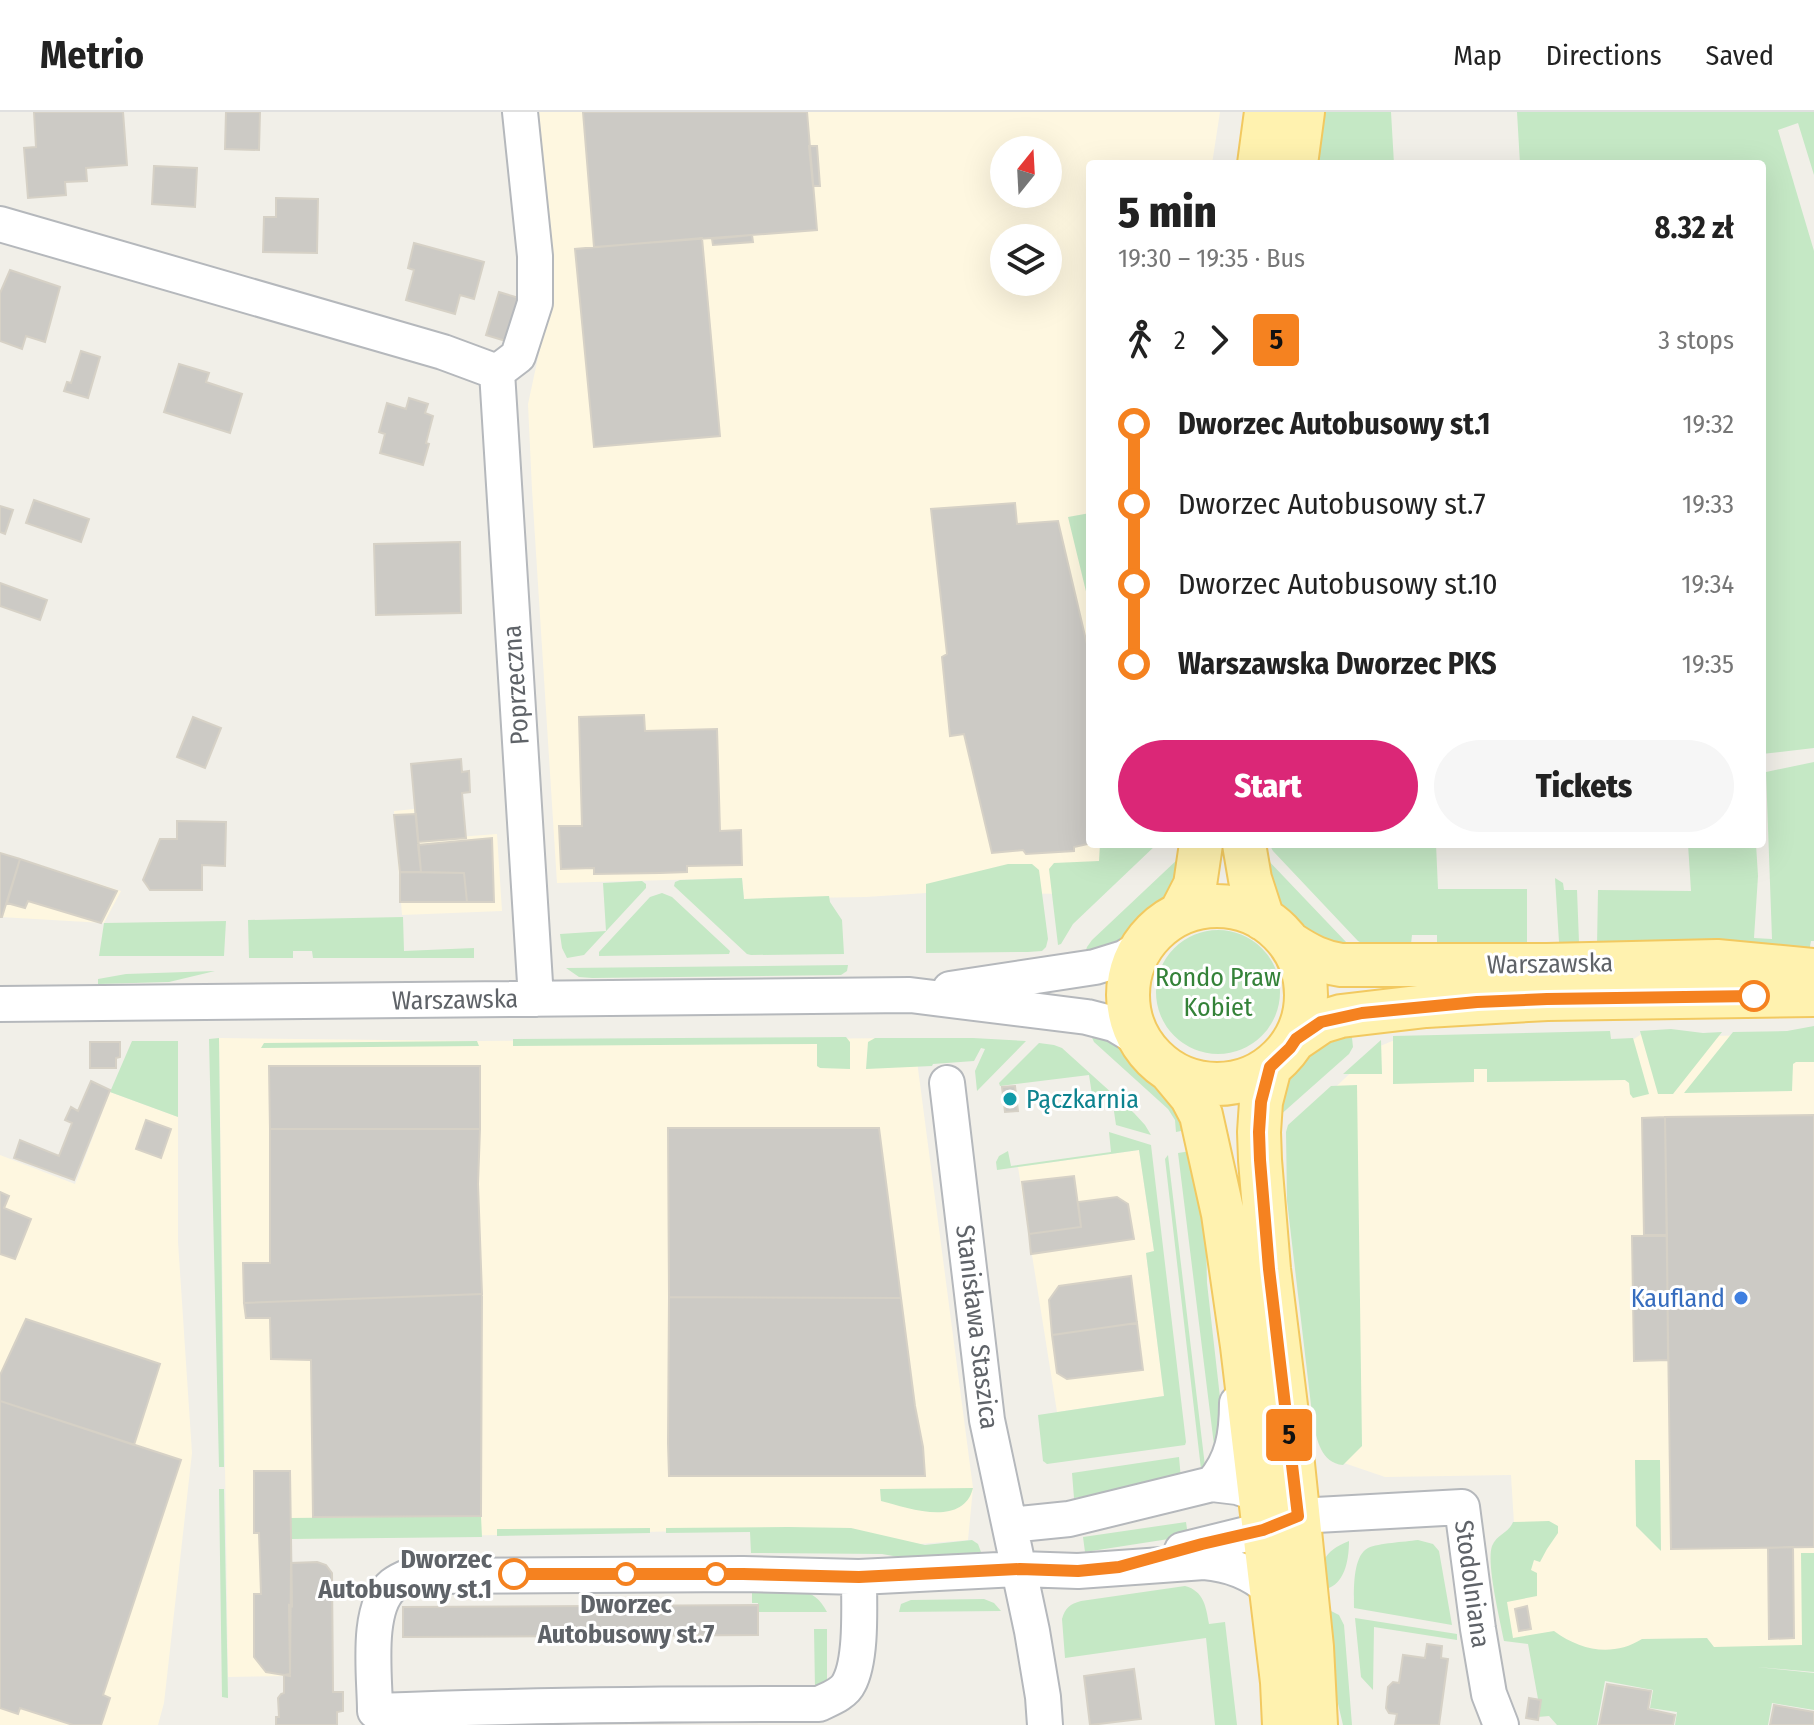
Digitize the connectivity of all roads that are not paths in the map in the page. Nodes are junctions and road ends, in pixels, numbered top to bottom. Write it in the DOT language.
graph roads {
  1 [pos="520,112"];
  2 [pos="1266,112"];
  3 [pos="1303,112"];
  4 [pos="1260,160"];
  5 [pos="1297,160"];
  6 [pos="0,224"];
  7 [pos="497,372"];
  8 [pos="1200,848"];
  9 [pos="1245,848"];
  10 [pos="1180,914"];
  11 [pos="1277,932"];
  12 [pos="1142,947"];
  13 [pos="1814,970"];
  14 [pos="910,995"];
  15 [pos="1814,995"];
  16 [pos="536,999"];
  17 [pos="0,1004"];
  18 [pos="1139,1039"];
  19 [pos="1283,1053"];
  20 [pos="1171,1072"];
  21 [pos="947,1083"];
  22 [pos="1236,1302"];
  23 [pos="1212,1484"];
  24 [pos="1273,1513"];
  25 [pos="1010,1525"];
  26 [pos="1119,1567"];
  27 [pos="1020,1569"];
  28 [pos="859,1577"];
  29 [pos="1270,1589"];
  30 [pos="1319,1715"];
  31 [pos="1045,1725"];
  32 [pos="1284,1725"];
  33 [pos="1501,1725"];
  1 -- 7 [label="street"];
  2 -- 4 [label="main road"];
  3 -- 5 [label="main road"];
  6 -- 7 [label="street"];
  7 -- 16 [label="street, Poprzeczna"];
  8 -- 10 [label="main road"];
  9 -- 11 [label="main road"];
  10 -- 11 [label="main road"];
  10 -- 12 [label="main road"];
  11 -- 13 [label="main road, Warszawska"];
  11 -- 19 [label="main road"];
  12 -- 14 [label="street, Warszawska"];
  12 -- 18 [label="main road"];
  14 -- 16 [label="street, Warszawska"];
  14 -- 18 [label="street, Warszawska"];
  15 -- 19 [label="main road, Warszawska"];
  16 -- 17 [label="street, Warszawska"];
  18 -- 20 [label="main road"];
  19 -- 20 [label="main road"];
  19 -- 24 [label="main road"];
  20 -- 22 [label="main road"];
  21 -- 25 [label="street, Stanisława Staszica"];
  22 -- 23 [label="street"];
  22 -- 24 [label="main road"];
  23 -- 24 [label="street"];
  23 -- 25 [label="street"];
  24 -- 26 [label="street"];
  24 -- 29 [label="main road"];
  24 -- 30 [label="main road"];
  24 -- 33 [label="street, Stodolniana"];
  25 -- 27 [label="street, Stanisława Staszica"];
  26 -- 27 [label="street"];
  26 -- 29 [label="street"];
  27 -- 28 [label="street"];
  27 -- 31 [label="street, Stanisława Staszica"];
  28 -- 28 [label="street"];
  29 -- 32 [label="main road"];
}
